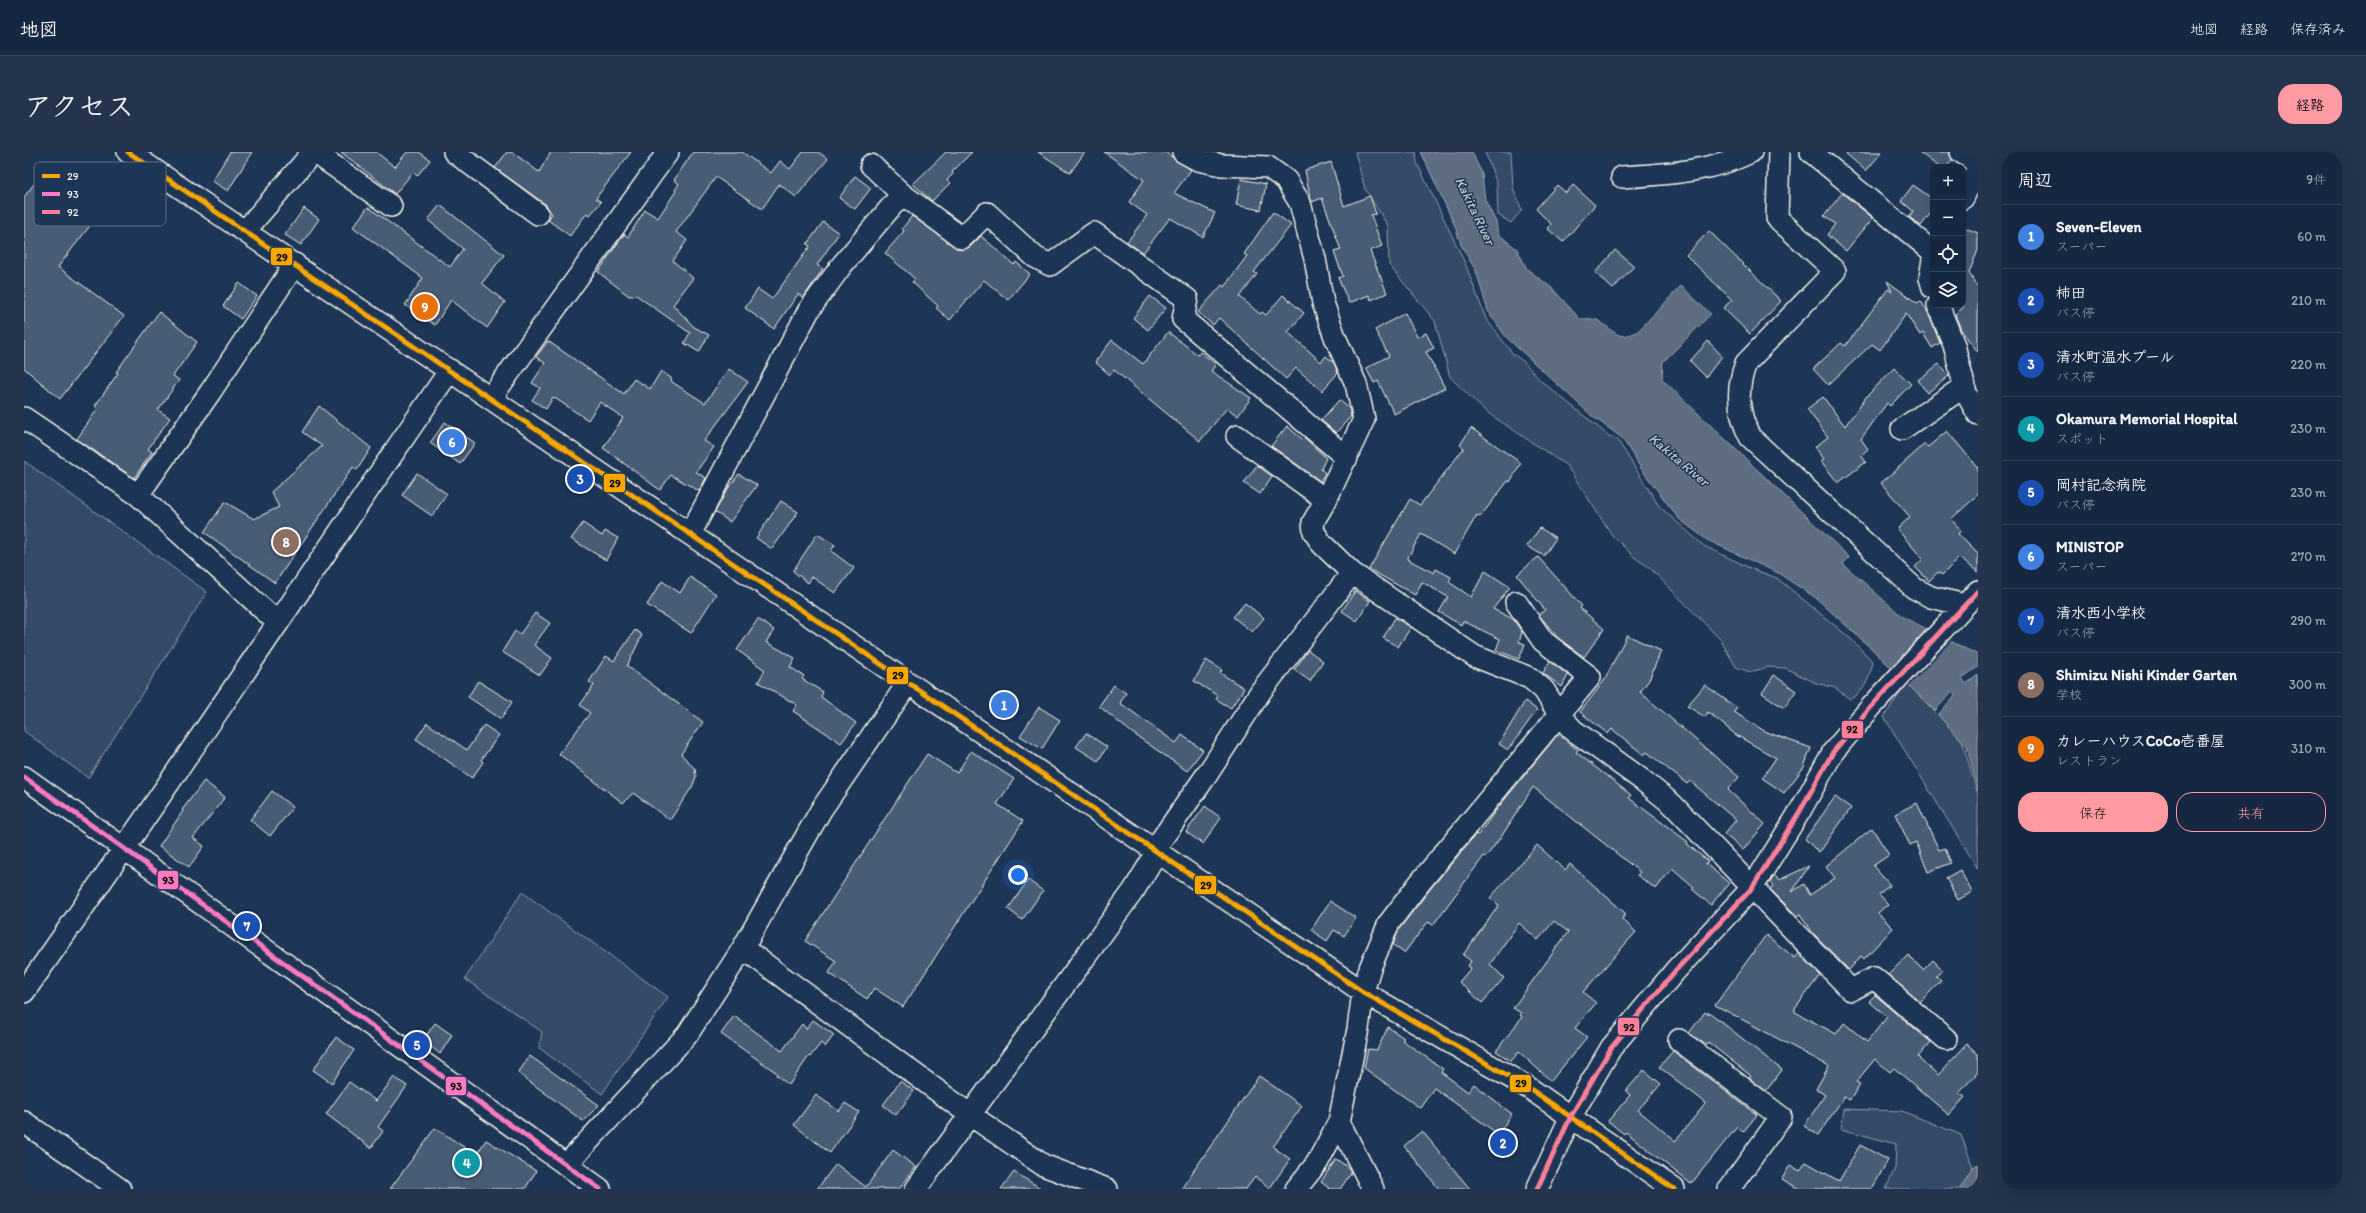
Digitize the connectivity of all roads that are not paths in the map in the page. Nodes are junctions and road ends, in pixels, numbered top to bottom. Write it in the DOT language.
graph roads {
  1 [pos="128,152"];
  2 [pos="314,152"];
  3 [pos="454,152"];
  4 [pos="668,152"];
  5 [pos="1183,152"];
  6 [pos="1751,152"];
  7 [pos="1779,152"];
  8 [pos="1811,152"];
  9 [pos="1961,152"];
  10 [pos="143,162"];
  11 [pos="1978,164"];
  12 [pos="871,165"];
  13 [pos="1978,168"];
  14 [pos="166,177"];
  15 [pos="1622,177"];
  16 [pos="1966,192"];
  17 [pos="902,194"];
  18 [pos="391,206"];
  19 [pos="538,214"];
  20 [pos="246,231"];
  21 [pos="1930,250"];
  22 [pos="295,264"];
  23 [pos="1939,308"];
  24 [pos="450,370"];
  25 [pos="1965,386"];
  26 [pos="491,398"];
  27 [pos="1978,414"];
  28 [pos="24,418"];
  29 [pos="1902,429"];
  30 [pos="1237,436"];
  31 [pos="1346,458"];
  32 [pos="138,495"];
  33 [pos="1326,500"];
  34 [pos="690,534"];
  35 [pos="1352,573"];
  36 [pos="1971,598"];
  37 [pos="1516,602"];
  38 [pos="277,622"];
  39 [pos="908,683"];
  40 [pos="1560,716"];
  41 [pos="24,777"];
  42 [pos="126,848"];
  43 [pos="1157,852"];
  44 [pos="1752,888"];
  45 [pos="743,948"];
  46 [pos="24,992"];
  47 [pos="1363,992"];
  48 [pos="1679,1040"];
  49 [pos="1946,1040"];
  50 [pos="969,1114"];
  51 [pos="1571,1116"];
  52 [pos="24,1122"];
  53 [pos="1339,1122"];
  54 [pos="566,1165"];
  55 [pos="120,1189"];
  56 [pos="600,1189"];
  57 [pos="916,1189"];
  58 [pos="1108,1189"];
  59 [pos="1296,1189"];
  60 [pos="1373,1189"];
  61 [pos="1537,1189"];
  62 [pos="1674,1189"];
  63 [pos="1729,1189"];
  1 -- 10 [label="street"];
  2 -- 18 [label="street"];
  2 -- 20 [label="street"];
  3 -- 19 [label="street"];
  4 -- 26 [label="street"];
  5 -- 31 [label="street"];
  6 -- 15 [label="street"];
  7 -- 36 [label="street"];
  8 -- 21 [label="street"];
  9 -- 11 [label="street"];
  12 -- 17 [label="street"];
  13 -- 16 [label="street"];
  14 -- 20 [label="street"];
  17 -- 31 [label="street"];
  17 -- 34 [label="street"];
  20 -- 22 [label="street"];
  22 -- 24 [label="street"];
  22 -- 32 [label="street"];
  23 -- 25 [label="street"];
  24 -- 26 [label="street"];
  24 -- 38 [label="street"];
  25 -- 27 [label="street"];
  25 -- 29 [label="street"];
  26 -- 34 [label="street"];
  28 -- 32 [label="street"];
  30 -- 33 [label="street"];
  31 -- 33 [label="street"];
  32 -- 38 [label="street"];
  33 -- 35 [label="street"];
  34 -- 39 [label="street"];
  35 -- 40 [label="street"];
  35 -- 43 [label="street"];
  36 -- 44 [label="street"];
  37 -- 40 [label="street"];
  38 -- 42 [label="street"];
  39 -- 43 [label="street"];
  39 -- 45 [label="street"];
  40 -- 44 [label="street"];
  40 -- 47 [label="street"];
  41 -- 42 [label="street"];
  42 -- 46 [label="street"];
  42 -- 54 [label="street"];
  43 -- 47 [label="street"];
  43 -- 50 [label="street"];
  44 -- 49 [label="street"];
  44 -- 51 [label="street"];
  45 -- 50 [label="street"];
  45 -- 54 [label="street"];
  47 -- 51 [label="street"];
  47 -- 53 [label="street"];
  48 -- 63 [label="street"];
  50 -- 57 [label="street"];
  50 -- 58 [label="street"];
  51 -- 61 [label="street"];
  51 -- 62 [label="street"];
  52 -- 55 [label="street"];
  53 -- 59 [label="street"];
  53 -- 60 [label="street"];
  54 -- 56 [label="street"];
}
